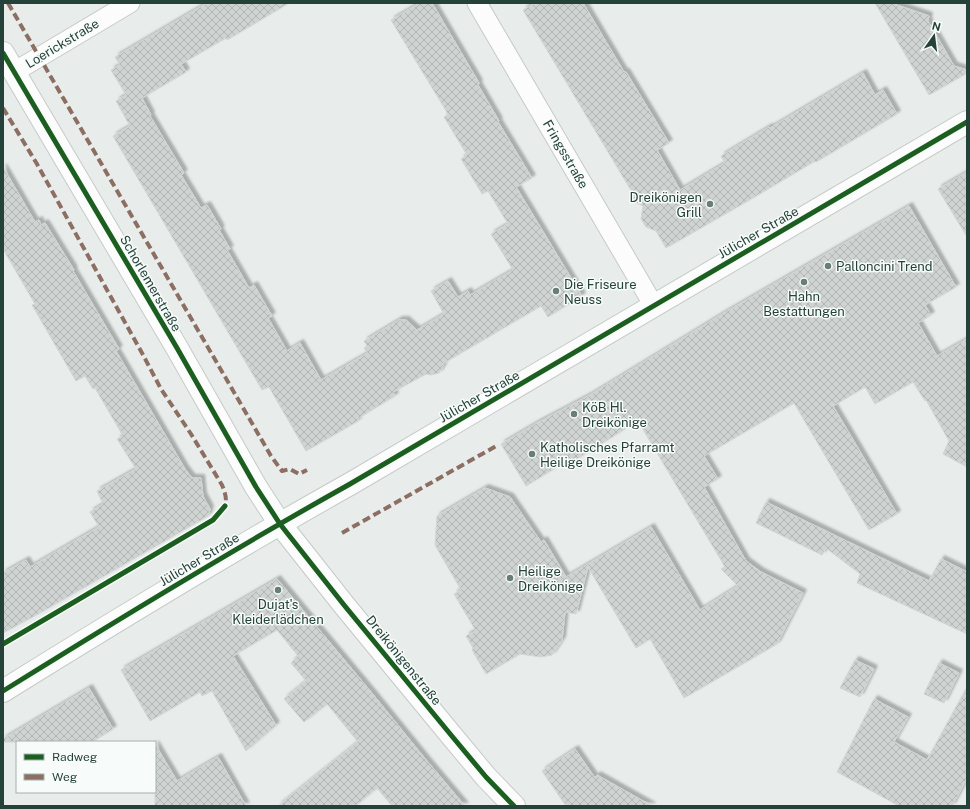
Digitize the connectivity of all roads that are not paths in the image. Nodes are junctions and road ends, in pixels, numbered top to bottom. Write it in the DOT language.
graph roads {
  1 [pos="130,3"];
  2 [pos="477,3"];
  3 [pos="3,53"];
  4 [pos="14,72"];
  5 [pos="967,122"];
  6 [pos="654,306"];
  7 [pos="280,524"];
  8 [pos="3,691"];
  9 [pos="514,806"];
  1 -- 4 [label="street, Loerickstraße"];
  2 -- 6 [label="street, Fringsstraße"];
  3 -- 4 [label="main road, Schorlemerstraße"];
  4 -- 7 [label="main road, Schorlemerstraße"];
  5 -- 6 [label="main road, Jülicher Straße"];
  6 -- 7 [label="main road, Jülicher Straße"];
  7 -- 8 [label="main road, Jülicher Straße"];
  7 -- 9 [label="main road, Dreikönigenstraße"];
}
